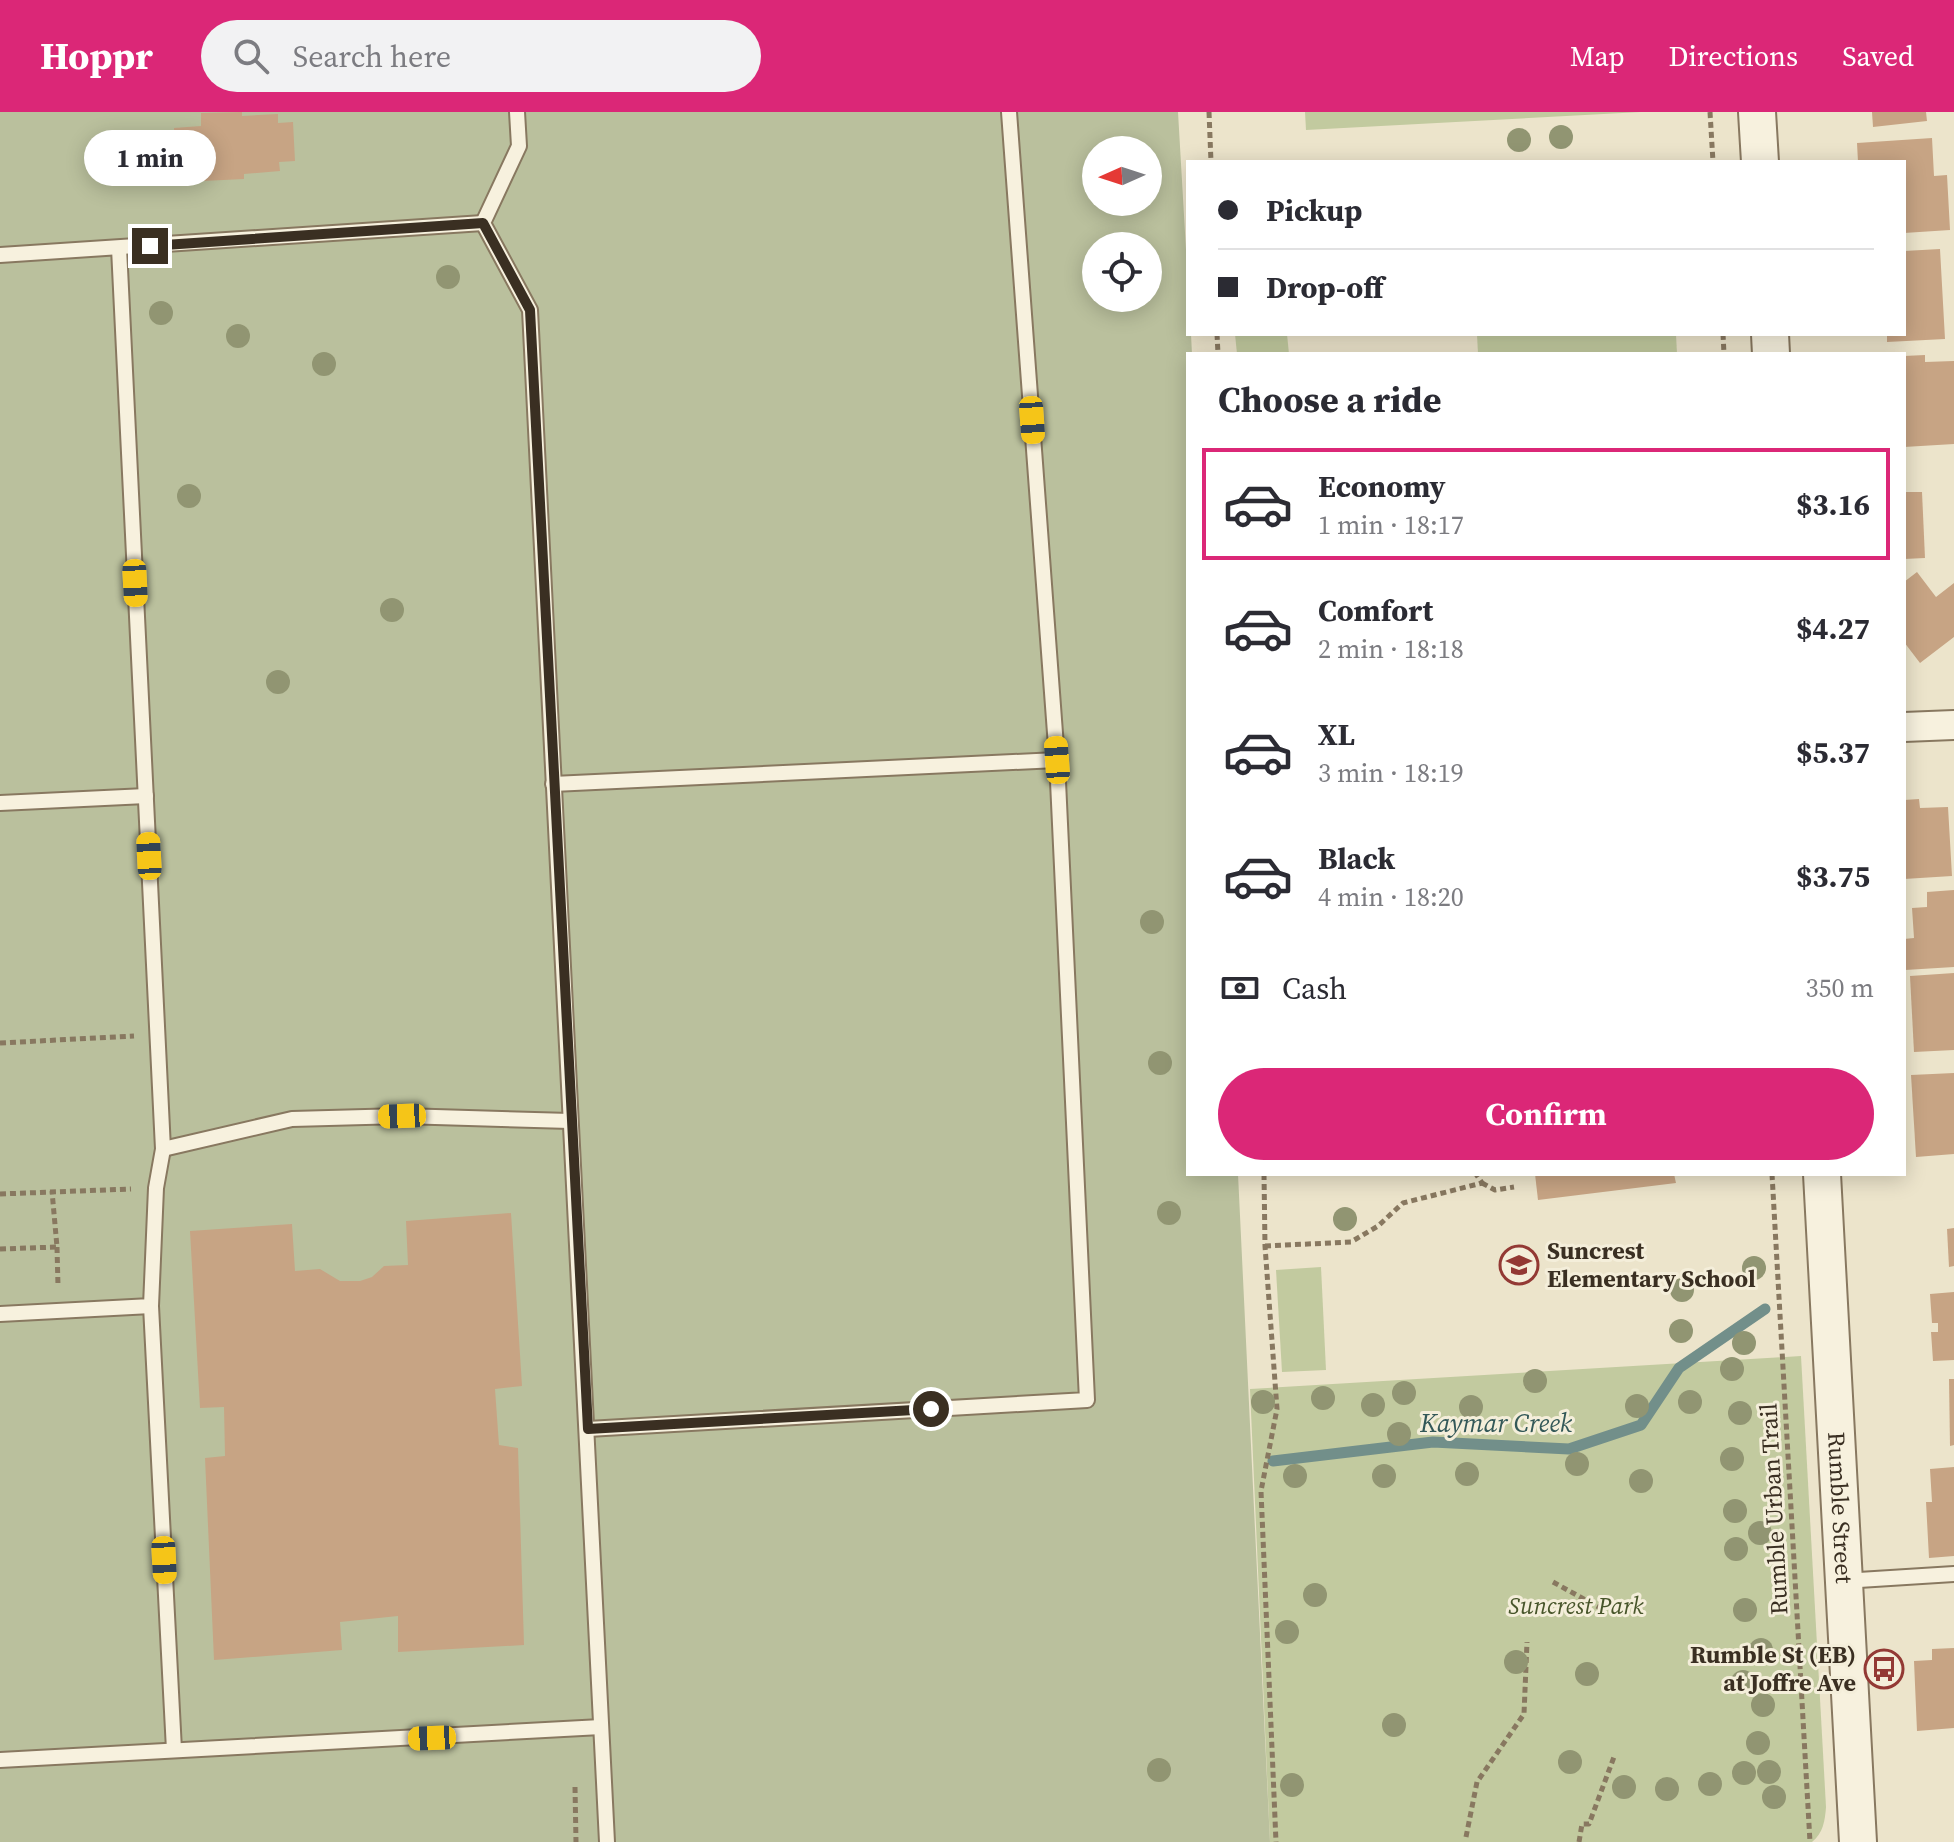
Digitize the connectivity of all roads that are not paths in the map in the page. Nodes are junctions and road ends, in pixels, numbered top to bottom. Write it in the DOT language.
graph roads {
  1 [pos="517,112"];
  2 [pos="1009,112"];
  3 [pos="1757,112"];
  4 [pos="1760,160"];
  5 [pos="483,223"];
  6 [pos="119,248"];
  7 [pos="0,255"];
  8 [pos="1954,725"];
  9 [pos="1906,727"];
  10 [pos="1057,760"];
  11 [pos="553,784"];
  12 [pos="146,796"];
  13 [pos="0,803"];
  14 [pos="570,1121"];
  15 [pos="163,1149"];
  16 [pos="1822,1176"];
  17 [pos="151,1306"];
  18 [pos="0,1314"];
  19 [pos="588,1429"];
  20 [pos="1954,1574"];
  21 [pos="1843,1581"];
  22 [pos="601,1727"];
  23 [pos="174,1750"];
  24 [pos="0,1760"];
  25 [pos="607,1842"];
  26 [pos="1858,1842"];
  1 -- 5 [label="lane"];
  2 -- 10 [label="lane"];
  3 -- 4 [label="street"];
  5 -- 6 [label="lane"];
  5 -- 11 [label="lane"];
  6 -- 7 [label="lane"];
  6 -- 12 [label="lane"];
  8 -- 9 [label="street"];
  10 -- 11 [label="lane"];
  10 -- 19 [label="lane"];
  11 -- 14 [label="lane"];
  12 -- 13 [label="lane"];
  12 -- 15 [label="lane"];
  14 -- 15 [label="lane"];
  14 -- 19 [label="lane"];
  15 -- 17 [label="lane"];
  16 -- 21 [label="street, Rumble Street"];
  17 -- 18 [label="lane"];
  17 -- 23 [label="lane"];
  19 -- 22 [label="lane"];
  20 -- 21 [label="lane"];
  21 -- 26 [label="street, Rumble Street"];
  22 -- 23 [label="lane"];
  22 -- 25 [label="lane"];
  23 -- 24 [label="lane"];
}
